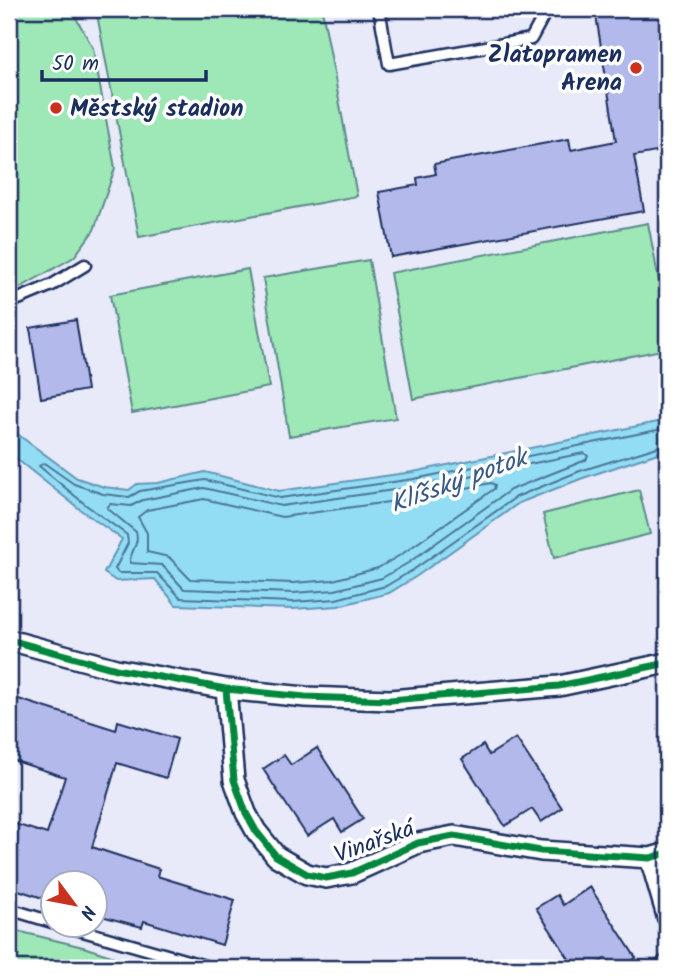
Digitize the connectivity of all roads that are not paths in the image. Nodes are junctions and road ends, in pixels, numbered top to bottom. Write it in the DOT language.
graph roads {
  1 [pos="379,9"];
  2 [pos="545,9"];
  3 [pos="85,265"];
  4 [pos="9,303"];
  5 [pos="9,640"];
  6 [pos="667,663"];
  7 [pos="226,689"];
  8 [pos="659,856"];
  9 [pos="9,909"];
  10 [pos="667,916"];
  11 [pos="38,918"];
  12 [pos="108,938"];
  13 [pos="212,968"];
  1 -- 2 [label="lane"];
  3 -- 4 [label="lane"];
  5 -- 7 [label="street"];
  6 -- 7 [label="street"];
  7 -- 8 [label="street, Vinařská"];
  8 -- 10 [label="street, Vinařská"];
  9 -- 11 [label="lane"];
  12 -- 13 [label="lane"];
}
